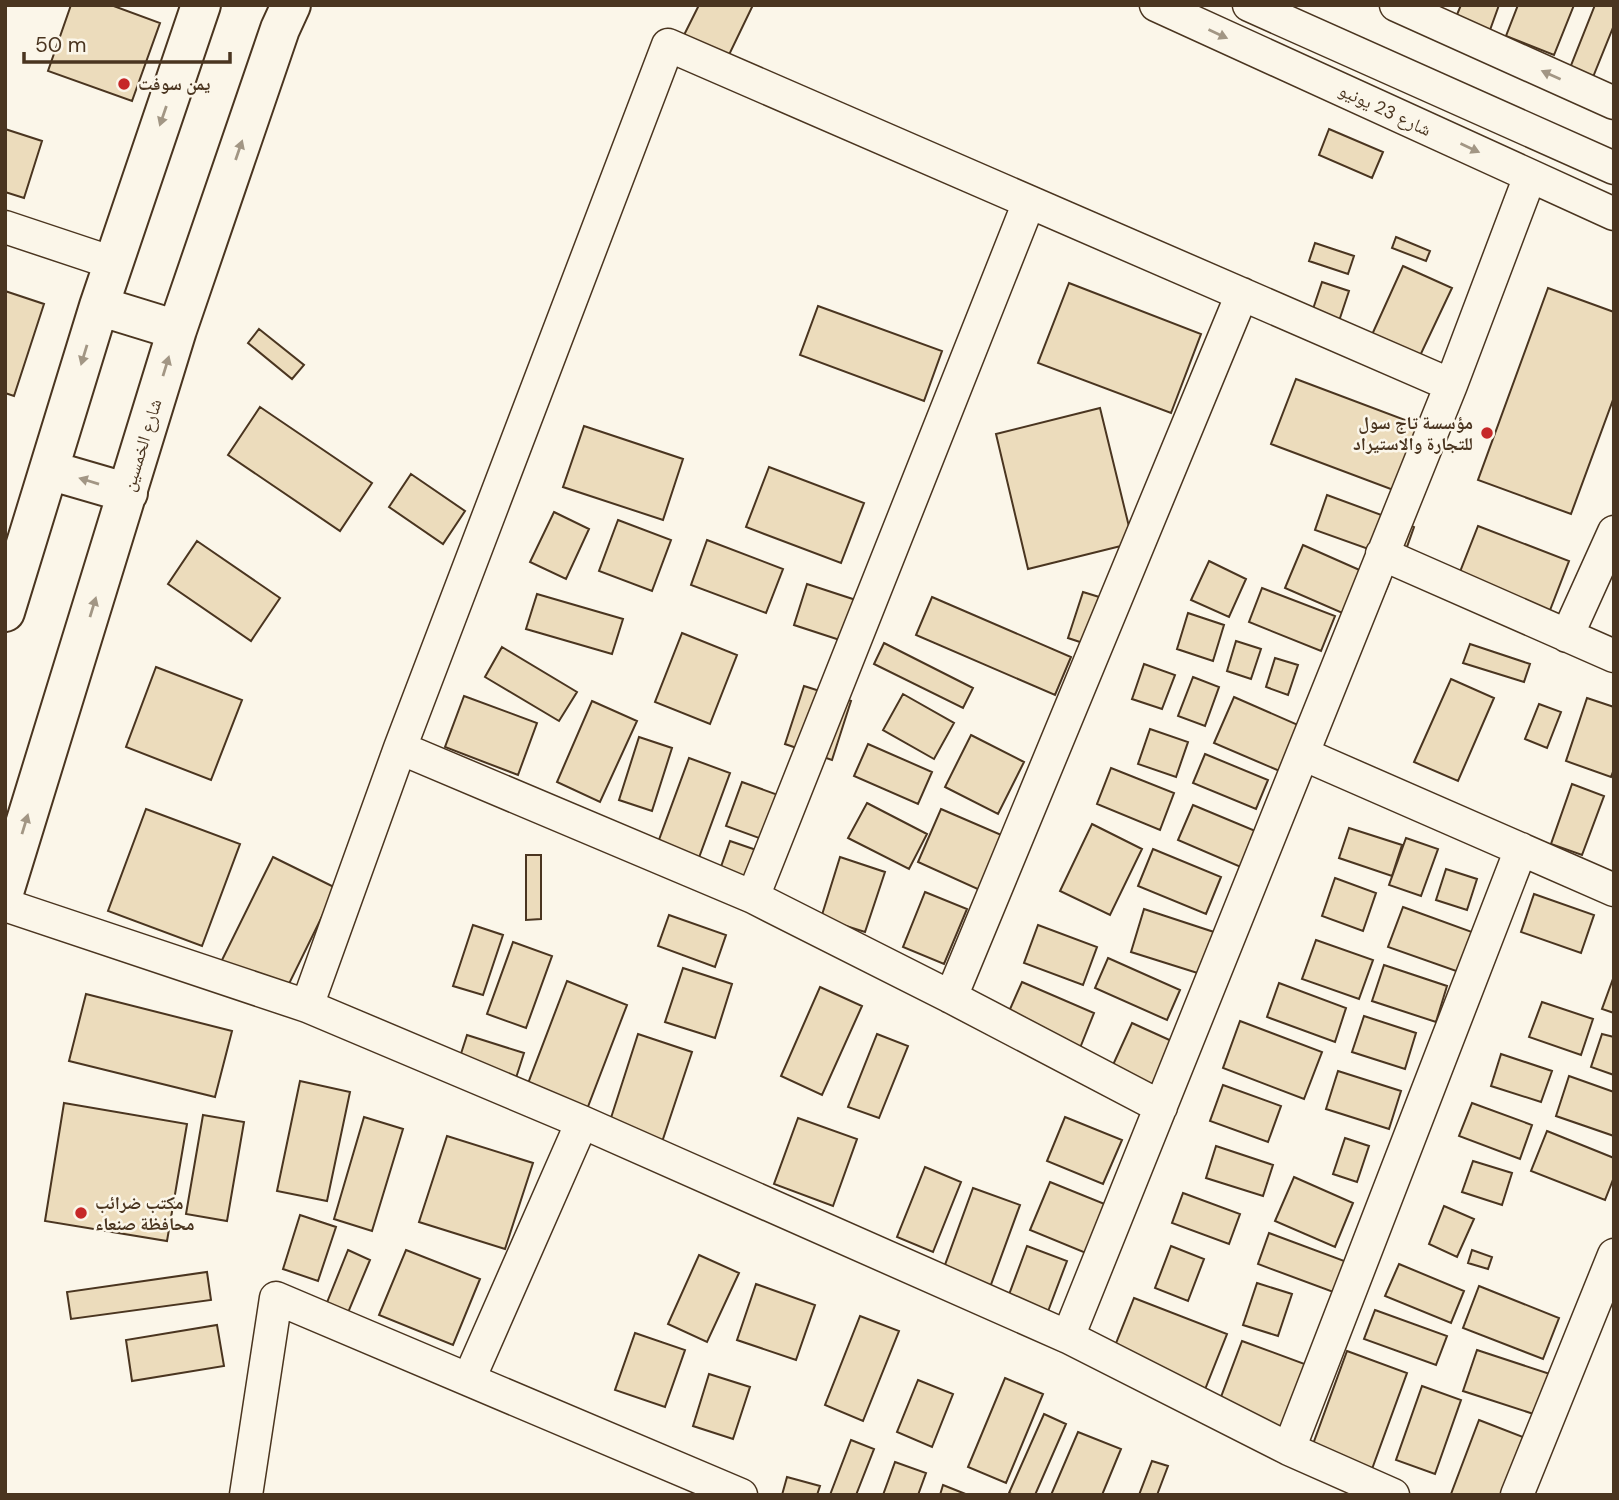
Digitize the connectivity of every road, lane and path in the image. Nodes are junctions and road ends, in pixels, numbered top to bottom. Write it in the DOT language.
graph roads {
  1 [pos="201,5"];
  2 [pos="291,5"];
  3 [pos="1156,5"];
  4 [pos="1249,5"];
  5 [pos="1396,5"];
  6 [pos="1614,103"];
  7 [pos="1614,168"];
  8 [pos="1530,176"];
  9 [pos="1028,202"];
  10 [pos="1614,214"];
  11 [pos="5,227"];
  12 [pos="113,263"];
  13 [pos="1242,294"];
  14 [pos="99,306"];
  15 [pos="177,330"];
  16 [pos="1451,385"];
  17 [pos="50,470"];
  18 [pos="128,493"];
  19 [pos="1614,532"];
  20 [pos="1382,554"];
  21 [pos="5,612"];
  22 [pos="1567,636"];
  23 [pos="1614,656"];
  24 [pos="400,747"];
  25 [pos="1303,754"];
  26 [pos="1521,849"];
  27 [pos="5,890"];
  28 [pos="1614,890"];
  29 [pos="753,897"];
  30 [pos="5,905"];
  31 [pos="951,997"];
  32 [pos="307,1006"];
  33 [pos="1161,1107"];
  34 [pos="582,1122"];
  35 [pos="1614,1255"];
  36 [pos="1068,1336"];
  37 [pos="469,1379"];
  38 [pos="1289,1449"];
  39 [pos="246,1495"];
  40 [pos="741,1495"];
  41 [pos="1394,1495"];
  42 [pos="1517,1495"];
  1 -- 12 [label="main road, one-way"];
  15 -- 2 [label="main road, شارع الخمسين, one-way"];
  3 -- 8 [label="street, شارع 23 يونيو, one-way"];
  4 -- 7 [label="street"];
  6 -- 5 [label="street, one-way"];
  8 -- 10 [label="street, شارع 23 يونيو"];
  8 -- 16 [label="street"];
  9 -- 13 [label="street"];
  9 -- 24 [label="street"];
  9 -- 29 [label="street"];
  11 -- 12 [label="street"];
  12 -- 14 [label="main road"];
  13 -- 16 [label="street"];
  13 -- 31 [label="street"];
  14 -- 15 [label="main road"];
  14 -- 17 [label="main road, one-way"];
  18 -- 15 [label="main road, شارع الخمسين, one-way"];
  16 -- 20 [label="street"];
  18 -- 17 [label="main road, one-way"];
  17 -- 21 [label="main road"];
  27 -- 18 [label="main road, شارع الخمسين, one-way"];
  19 -- 22 [label="street"];
  20 -- 22 [label="street"];
  20 -- 25 [label="street"];
  22 -- 23 [label="street"];
  24 -- 29 [label="street"];
  24 -- 32 [label="street"];
  25 -- 26 [label="street"];
  25 -- 33 [label="street"];
  26 -- 28 [label="street"];
  26 -- 38 [label="street"];
  29 -- 31 [label="street"];
  30 -- 32 [label="street"];
  31 -- 33 [label="street"];
  32 -- 34 [label="street"];
  33 -- 36 [label="street"];
  34 -- 36 [label="street"];
  34 -- 37 [label="street"];
  35 -- 42 [label="street"];
  36 -- 38 [label="street"];
  37 -- 39 [label="street"];
  37 -- 40 [label="street"];
  38 -- 41 [label="street"];
}
